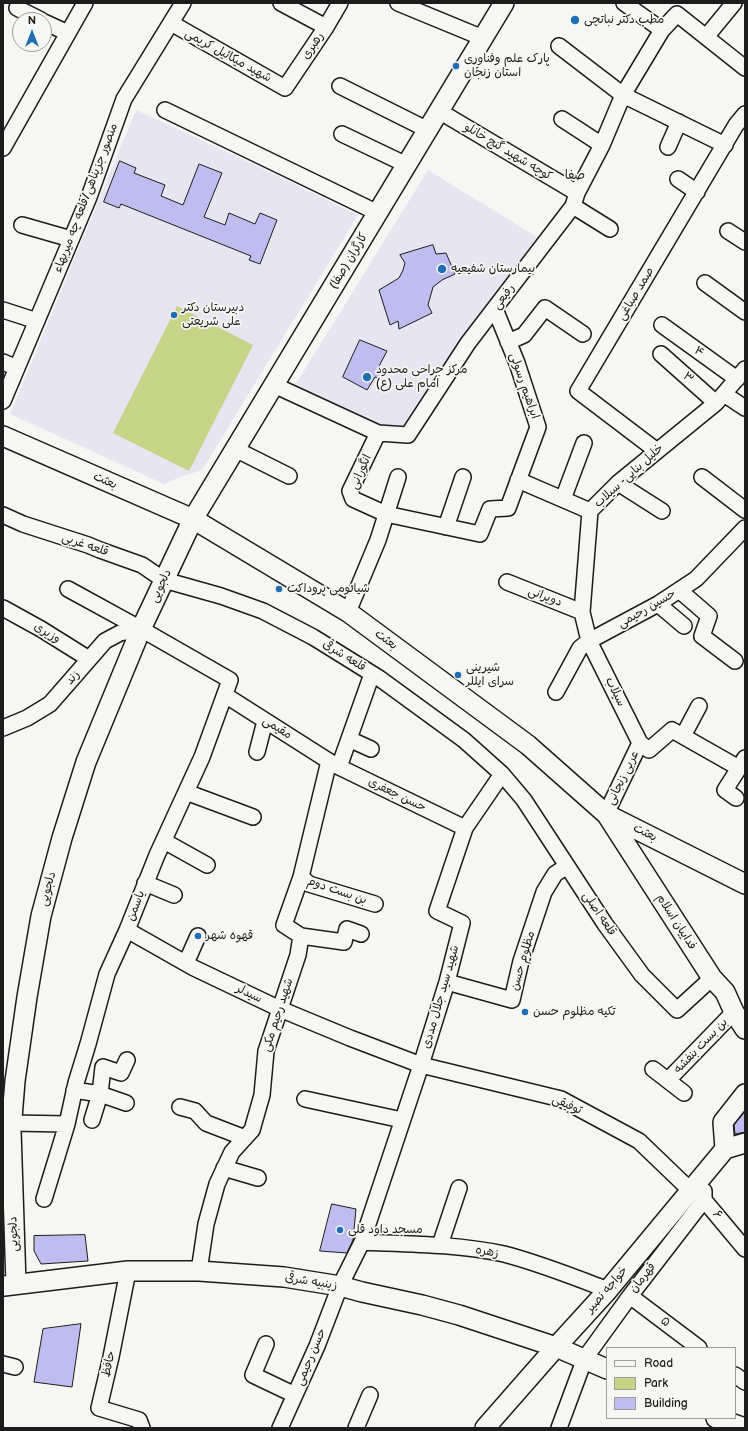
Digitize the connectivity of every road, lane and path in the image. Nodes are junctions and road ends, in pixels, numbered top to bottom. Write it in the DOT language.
graph roads {
  1 [pos="85,3"];
  2 [pos="183,3"];
  3 [pos="281,3"];
  4 [pos="340,3"];
  5 [pos="398,3"];
  6 [pos="504,3"];
  7 [pos="624,3"];
  8 [pos="734,3"];
  9 [pos="17,8"];
  10 [pos="25,12"];
  11 [pos="171,24"];
  12 [pos="52,26"];
  13 [pos="326,27"];
  14 [pos="662,30"];
  15 [pos="68,33"];
  16 [pos="706,37"];
  17 [pos="483,38"];
  18 [pos="559,46"];
  19 [pos="745,68"];
  20 [pos="340,86"];
  21 [pos="285,88"];
  22 [pos="623,95"];
  23 [pos="165,110"];
  24 [pos="439,111"];
  25 [pos="745,114"];
  26 [pos="562,119"];
  27 [pos="679,122"];
  28 [pos="428,130"];
  29 [pos="342,134"];
  30 [pos="602,145"];
  31 [pos="725,145"];
  32 [pos="668,146"];
  33 [pos="3,148"];
  34 [pos="407,165"];
  35 [pos="678,179"];
  36 [pos="696,192"];
  37 [pos="575,199"];
  38 [pos="378,213"];
  39 [pos="22,225"];
  40 [pos="610,229"];
  41 [pos="728,231"];
  42 [pos="71,239"];
  43 [pos="745,242"];
  44 [pos="705,284"];
  45 [pos="495,309"];
  46 [pos="3,310"];
  47 [pos="745,312"];
  48 [pos="37,321"];
  49 [pos="662,325"];
  50 [pos="583,334"];
  51 [pos="508,342"];
  52 [pos="661,354"];
  53 [pos="3,362"];
  54 [pos="17,368"];
  55 [pos="741,374"];
  56 [pos="274,384"];
  57 [pos="720,398"];
  58 [pos="3,401"];
  59 [pos="745,408"];
  60 [pos="378,433"];
  61 [pos="3,436"];
  62 [pos="584,443"];
  63 [pos="235,449"];
  64 [pos="657,450"];
  65 [pos="289,476"];
  66 [pos="398,477"];
  67 [pos="463,477"];
  68 [pos="702,477"];
  69 [pos="518,480"];
  70 [pos="618,483"];
  71 [pos="563,500"];
  72 [pos="508,508"];
  73 [pos="745,510"];
  74 [pos="590,511"];
  75 [pos="662,511"];
  76 [pos="386,514"];
  77 [pos="3,515"];
  78 [pos="193,519"];
  79 [pos="446,527"];
  80 [pos="745,528"];
  81 [pos="164,580"];
  82 [pos="507,582"];
  83 [pos="68,589"];
  84 [pos="679,590"];
  85 [pos="658,604"];
  86 [pos="3,608"];
  87 [pos="348,612"];
  88 [pos="582,612"];
  89 [pos="684,626"];
  90 [pos="141,628"];
  91 [pos="589,641"];
  92 [pos="89,659"];
  93 [pos="736,661"];
  94 [pos="372,674"];
  95 [pos="556,692"];
  96 [pos="225,695"];
  97 [pos="699,706"];
  98 [pos="265,720"];
  99 [pos="3,728"];
  100 [pos="683,736"];
  101 [pos="349,739"];
  102 [pos="640,743"];
  103 [pos="371,749"];
  104 [pos="257,752"];
  105 [pos="742,763"];
  106 [pos="334,764"];
  107 [pos="502,774"];
  108 [pos="186,792"];
  109 [pos="736,798"];
  110 [pos="606,814"];
  111 [pos="253,817"];
  112 [pos="465,828"];
  113 [pos="164,841"];
  114 [pos="207,865"];
  115 [pos="567,866"];
  116 [pos="300,877"];
  117 [pos="145,883"];
  118 [pos="745,884"];
  119 [pos="174,895"];
  120 [pos="375,904"];
  121 [pos="127,930"];
  122 [pos="361,934"];
  123 [pos="198,936"];
  124 [pos="301,936"];
  125 [pos="186,963"];
  126 [pos="712,978"];
  127 [pos="447,982"];
  128 [pos="280,1009"];
  129 [pos="734,1012"];
  130 [pos="745,1030"];
  131 [pos="126,1060"];
  132 [pos="421,1065"];
  133 [pos="653,1069"];
  134 [pos="668,1080"];
  135 [pos="74,1090"];
  136 [pos="684,1093"];
  137 [pos="100,1094"];
  138 [pos="745,1094"];
  139 [pos="305,1099"];
  140 [pos="126,1103"];
  141 [pos="180,1107"];
  142 [pos="92,1120"];
  143 [pos="402,1120"];
  144 [pos="7,1122"];
  145 [pos="67,1124"];
  146 [pos="245,1138"];
  147 [pos="745,1143"];
  148 [pos="725,1149"];
  149 [pos="224,1168"];
  150 [pos="258,1178"];
  151 [pos="459,1188"];
  152 [pos="697,1195"];
  153 [pos="44,1199"];
  154 [pos="362,1242"];
  155 [pos="440,1245"];
  156 [pos="745,1249"];
  157 [pos="128,1271"];
  158 [pos="199,1271"];
  159 [pos="10,1285"];
  160 [pos="340,1286"];
  161 [pos="608,1290"];
  162 [pos="630,1296"];
  163 [pos="266,1344"];
  164 [pos="556,1347"];
  165 [pos="698,1347"];
  166 [pos="584,1358"];
  167 [pos="606,1369"];
  168 [pos="736,1376"];
  169 [pos="745,1382"];
  170 [pos="295,1395"];
  171 [pos="370,1395"];
  172 [pos="719,1419"];
  173 [pos="142,1428"];
  174 [pos="280,1428"];
  175 [pos="356,1428"];
  176 [pos="485,1428"];
  177 [pos="559,1428"];
  178 [pos="745,1428"];
  1 -- 15 [label="street"];
  2 -- 11 [label="street, منصور جزپناهی/قلعه چه میربهاء"];
  3 -- 13 [label="street"];
  4 -- 13 [label="street, رهبری"];
  5 -- 17 [label="street"];
  6 -- 17 [label="main road, کارگران (صفا)"];
  7 -- 14 [label="street"];
  8 -- 16 [label="street"];
  9 -- 10 [label="street"];
  11 -- 21 [label="street, شهید میکائیل کریمی"];
  11 -- 42 [label="street, منصور جزپناهی/قلعه چه میربهاء"];
  12 -- 15 [label="street"];
  13 -- 21 [label="street, رهبری"];
  14 -- 16 [label="street, رفیعی"];
  14 -- 22 [label="street, رفیعی"];
  15 -- 33 [label="street"];
  16 -- 19 [label="street"];
  17 -- 24 [label="main road, کارگران (صفا)"];
  18 -- 22 [label="street"];
  20 -- 28 [label="street"];
  22 -- 27 [label="street"];
  22 -- 30 [label="street, رفیعی"];
  23 -- 38 [label="street"];
  24 -- 28 [label="main road, کارگران (صفا)"];
  24 -- 37 [label="street, کوچه شهید گنج خانلو"];
  25 -- 31 [label="street, صمد صباغی"];
  26 -- 30 [label="street"];
  27 -- 31 [label="street"];
  27 -- 32 [label="street"];
  28 -- 34 [label="main road, کارگران (صفا)"];
  29 -- 34 [label="street"];
  30 -- 37 [label="street, رفیعی"];
  31 -- 36 [label="street, صمد صباغی"];
  34 -- 38 [label="main road, کارگران (صفا)"];
  35 -- 36 [label="street"];
  36 -- 64 [label="street, صمد صباغی"];
  37 -- 40 [label="street, کوچه شهید گنج خانلو"];
  37 -- 45 [label="street, رفیعی"];
  38 -- 56 [label="main road, کارگران (صفا)"];
  39 -- 42 [label="street"];
  41 -- 43 [label="street"];
  42 -- 48 [label="street, منصور جزپناهی/قلعه چه میربهاء"];
  44 -- 47 [label="street"];
  45 -- 51 [label="street, ابراهیم رسولی"];
  45 -- 60 [label="street, رفیعی"];
  46 -- 48 [label="street"];
  48 -- 54 [label="street, منصور جزپناهی/قلعه چه میربهاء"];
  49 -- 55 [label="street, ۴"];
  50 -- 51 [label="street"];
  51 -- 69 [label="street, ابراهیم رسولی"];
  52 -- 57 [label="street, ۳"];
  53 -- 54 [label="street"];
  54 -- 58 [label="street, منصور جزپناهی/قلعه چه میربهاء"];
  55 -- 57 [label="street, خلیل بنایی- سیلاب"];
  56 -- 60 [label="street, رفیعی"];
  56 -- 63 [label="main road, کارگران (صفا)"];
  57 -- 59 [label="street, ۳"];
  57 -- 64 [label="street, خلیل بنایی- سیلاب"];
  60 -- 76 [label="street, انگورانی"];
  61 -- 78 [label="main road, بعثت"];
  62 -- 71 [label="street"];
  63 -- 65 [label="street"];
  63 -- 78 [label="main road, کارگران (صفا)"];
  64 -- 70 [label="street, خلیل بنایی- سیلاب"];
  66 -- 76 [label="street"];
  67 -- 79 [label="street"];
  68 -- 73 [label="street"];
  69 -- 71 [label="street"];
  69 -- 72 [label="street, ابراهیم رسولی"];
  70 -- 74 [label="street, خلیل بنایی- سیلاب"];
  70 -- 75 [label="street"];
  71 -- 74 [label="street"];
  72 -- 79 [label="street, انگورانی"];
  74 -- 88 [label="street, خلیل بنایی- سیلاب"];
  76 -- 79 [label="street, انگورانی"];
  76 -- 87 [label="street"];
  77 -- 81 [label="street, قلعه غربی"];
  78 -- 81 [label="main road, دلجویی"];
  78 -- 87 [label="main road, بعثت"];
  80 -- 84 [label="street, حسین رحیمی"];
  81 -- 90 [label="main road, دلجویی"];
  81 -- 94 [label="street, قلعه شرقی"];
  82 -- 88 [label="street, دویرانی"];
  83 -- 90 [label="street"];
  84 -- 85 [label="street, حسین رحیمی"];
  84 -- 93 [label="street"];
  85 -- 89 [label="street"];
  85 -- 91 [label="street, حسین رحیمی"];
  86 -- 92 [label="street, وزیری"];
  87 -- 110 [label="main road, بعثت"];
  88 -- 91 [label="street, خلیل بنایی- سیلاب"];
  90 -- 92 [label="street, زند"];
  90 -- 96 [label="street, یاسمن"];
  90 -- 144 [label="main road, دلجویی"];
  91 -- 95 [label="street, حسین رحیمی"];
  91 -- 102 [label="street, سیلاب"];
  92 -- 99 [label="street, زند"];
  94 -- 101 [label="street"];
  94 -- 107 [label="street, قلعه شرقی"];
  96 -- 98 [label="street, مقیمی"];
  96 -- 108 [label="street, یاسمن"];
  97 -- 100 [label="street"];
  98 -- 104 [label="street"];
  98 -- 106 [label="street, مقیمی"];
  100 -- 102 [label="street"];
  100 -- 105 [label="street"];
  101 -- 103 [label="street"];
  101 -- 106 [label="street"];
  102 -- 110 [label="street, عربی زنجانی"];
  105 -- 109 [label="street"];
  106 -- 112 [label="street, حسن جعفری"];
  106 -- 116 [label="street"];
  107 -- 112 [label="street, شهید سید جلال مددی"];
  107 -- 115 [label="street, قلعه اصلی"];
  108 -- 111 [label="street"];
  108 -- 113 [label="street, یاسمن"];
  110 -- 118 [label="main road, بعثت"];
  110 -- 126 [label="main road, فداییان اسلام"];
  112 -- 127 [label="street, شهید سید جلال مددی"];
  113 -- 114 [label="street"];
  113 -- 117 [label="street, یاسمن"];
  115 -- 126 [label="street, قلعه اصلی"];
  115 -- 127 [label="street, مظلوم حسن"];
  116 -- 120 [label="street, بن بست دوم"];
  116 -- 124 [label="street"];
  117 -- 119 [label="street"];
  117 -- 121 [label="street, یاسمن"];
  121 -- 125 [label="street, سیدلر"];
  121 -- 135 [label="street, یاسمن"];
  122 -- 124 [label="street"];
  123 -- 125 [label="street"];
  124 -- 128 [label="street, شهید رحیم مکی"];
  125 -- 128 [label="street, سیدلر"];
  126 -- 129 [label="main road, فداییان اسلام"];
  127 -- 132 [label="street, شهید سید جلال مددی"];
  128 -- 132 [label="street, سیدلر"];
  128 -- 146 [label="street, شهید رحیم مکی"];
  129 -- 130 [label="main road, فداییان اسلام"];
  129 -- 134 [label="street, بن بست بنفشه"];
  131 -- 137 [label="street"];
  132 -- 143 [label="street, شهید سید جلال مددی"];
  132 -- 152 [label="street, توفیقی"];
  133 -- 134 [label="street, بن بست بنفشه"];
  134 -- 136 [label="street, بن بست بنفشه"];
  135 -- 137 [label="street"];
  135 -- 145 [label="street, یاسمن"];
  137 -- 140 [label="street"];
  137 -- 142 [label="street"];
  138 -- 148 [label="main road"];
  139 -- 143 [label="street"];
  141 -- 146 [label="street"];
  143 -- 154 [label="street, شهید سید جلال مددی"];
  144 -- 145 [label="street"];
  144 -- 159 [label="main road, دلجویی"];
  145 -- 153 [label="street, یاسمن"];
  146 -- 149 [label="street, شهید رحیم مکی"];
  147 -- 148 [label="main road"];
  148 -- 152 [label="main road, خواجه نصیر"];
  149 -- 150 [label="street"];
  149 -- 158 [label="street, شهید رحیم مکی"];
  151 -- 155 [label="street"];
  152 -- 156 [label="street, ۶"];
  152 -- 161 [label="main road, خواجه نصیر"];
  152 -- 162 [label="street, قهرمان"];
  154 -- 155 [label="street, زهره"];
  154 -- 160 [label="street, حسن رحیمی"];
  155 -- 161 [label="street, زهره"];
  157 -- 158 [label="main road, زینبیه شرقی"];
  157 -- 159 [label="main road, زینبیه شرقی"];
  157 -- 173 [label="street, حافظ"];
  158 -- 160 [label="main road, زینبیه شرقی"];
  160 -- 164 [label="main road, زینبیه شرقی"];
  160 -- 170 [label="street, حسن رحیمی"];
  161 -- 164 [label="main road, خواجه نصیر"];
  162 -- 165 [label="street, ۵"];
  162 -- 166 [label="street, قهرمان"];
  163 -- 170 [label="street"];
  164 -- 166 [label="main road, زینبیه شرقی"];
  164 -- 176 [label="main road, خواجه نصیر"];
  166 -- 167 [label="main road, زینبیه شرقی"];
  166 -- 177 [label="street, قهرمان"];
  168 -- 169 [label="street"];
  170 -- 174 [label="street, حسن رحیمی"];
  171 -- 175 [label="street"];
  172 -- 178 [label="main road"];
}
